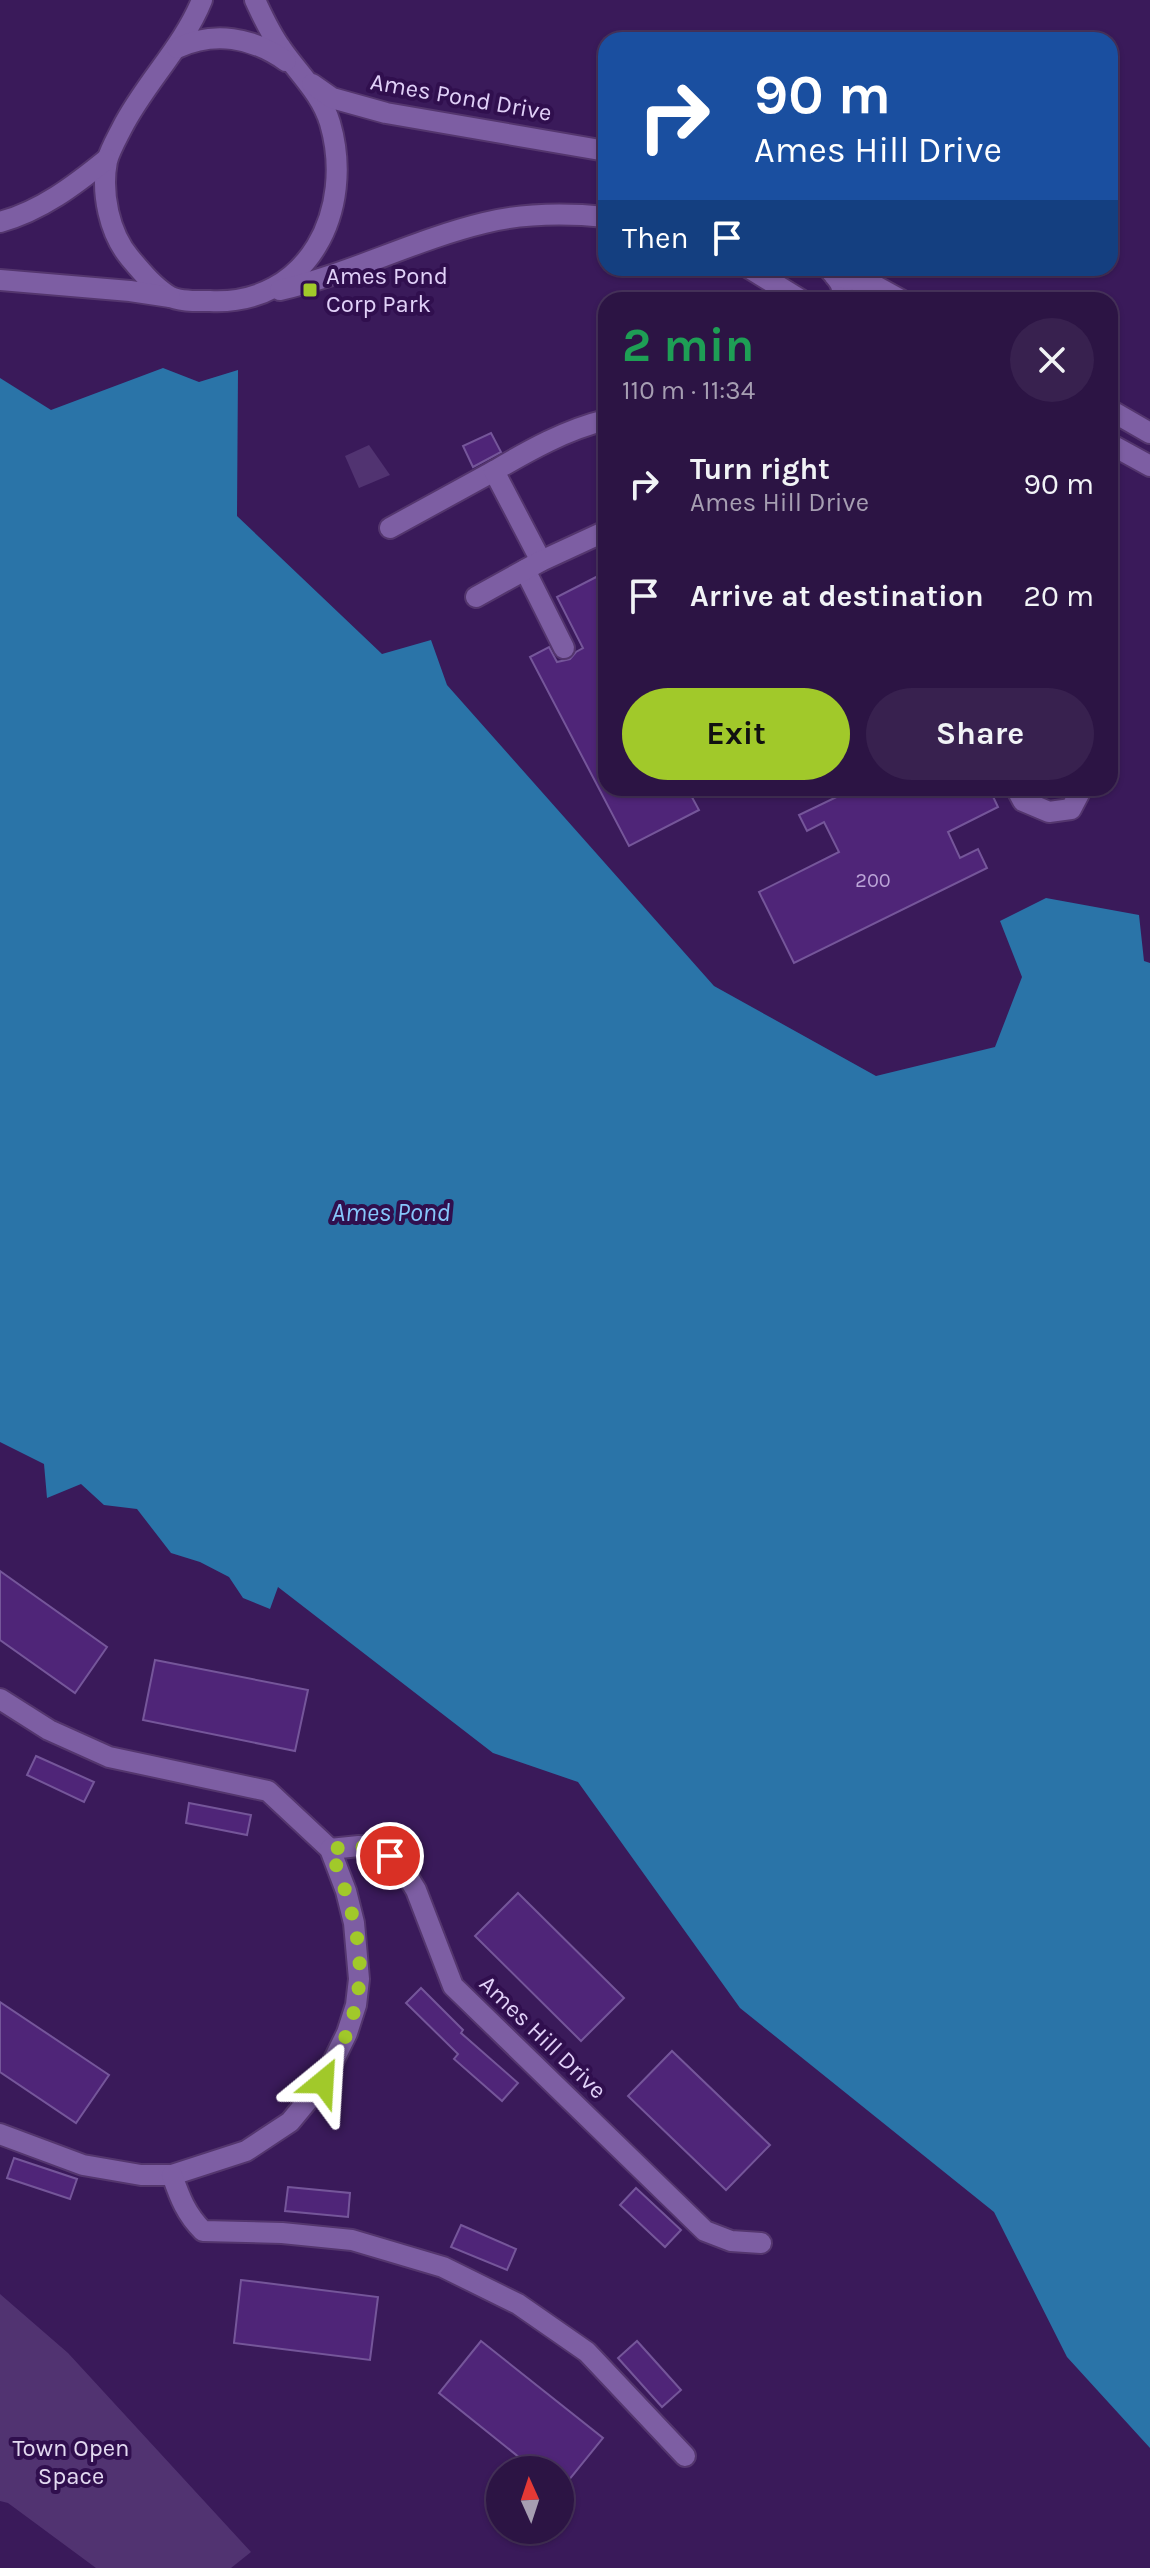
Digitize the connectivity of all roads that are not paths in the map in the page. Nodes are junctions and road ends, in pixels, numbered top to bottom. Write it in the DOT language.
graph roads {
  1 [pos="202,0"];
  2 [pos="255,0"];
  3 [pos="177,48"];
  4 [pos="295,67"];
  5 [pos="311,83"];
  6 [pos="598,150"];
  7 [pos="107,159"];
  8 [pos="598,216"];
  9 [pos="0,222"];
  10 [pos="762,276"];
  11 [pos="845,276"];
  12 [pos="0,280"];
  13 [pos="788,292"];
  14 [pos="886,292"];
  15 [pos="253,296"];
  16 [pos="170,297"];
  17 [pos="1118,415"];
  18 [pos="598,422"];
  19 [pos="1150,433"];
  20 [pos="1118,448"];
  21 [pos="1150,466"];
  22 [pos="494,471"];
  23 [pos="390,528"];
  24 [pos="598,535"];
  25 [pos="533,566"];
  26 [pos="476,597"];
  27 [pos="564,648"];
  28 [pos="1020,796"];
  29 [pos="1078,796"];
  30 [pos="0,1699"];
  31 [pos="330,1849"];
  32 [pos="0,2134"];
  33 [pos="172,2175"];
  34 [pos="761,2243"];
  35 [pos="685,2456"];
  1 -- 3 [label="street"];
  2 -- 4 [label="street, Ames Pond Drive"];
  3 -- 4 [label="street, Ames Pond Drive"];
  3 -- 7 [label="street"];
  4 -- 5 [label="street, Ames Pond Drive"];
  5 -- 6 [label="street, Ames Pond Drive"];
  5 -- 15 [label="street, Ames Pond Drive"];
  7 -- 9 [label="street"];
  7 -- 16 [label="street"];
  8 -- 15 [label="street, Ames Pond Drive"];
  10 -- 13 [label="street"];
  11 -- 14 [label="street"];
  12 -- 16 [label="street, Ames Pond Drive"];
  15 -- 16 [label="street, Ames Pond Drive"];
  17 -- 19 [label="street"];
  18 -- 22 [label="street"];
  20 -- 21 [label="street"];
  22 -- 23 [label="street"];
  22 -- 25 [label="street"];
  24 -- 25 [label="street"];
  25 -- 26 [label="street"];
  25 -- 27 [label="street"];
  28 -- 29 [label="street"];
  30 -- 31 [label="street"];
  31 -- 33 [label="street"];
  31 -- 34 [label="street, Ames Hill Drive"];
  32 -- 33 [label="street"];
  33 -- 35 [label="street"];
}
